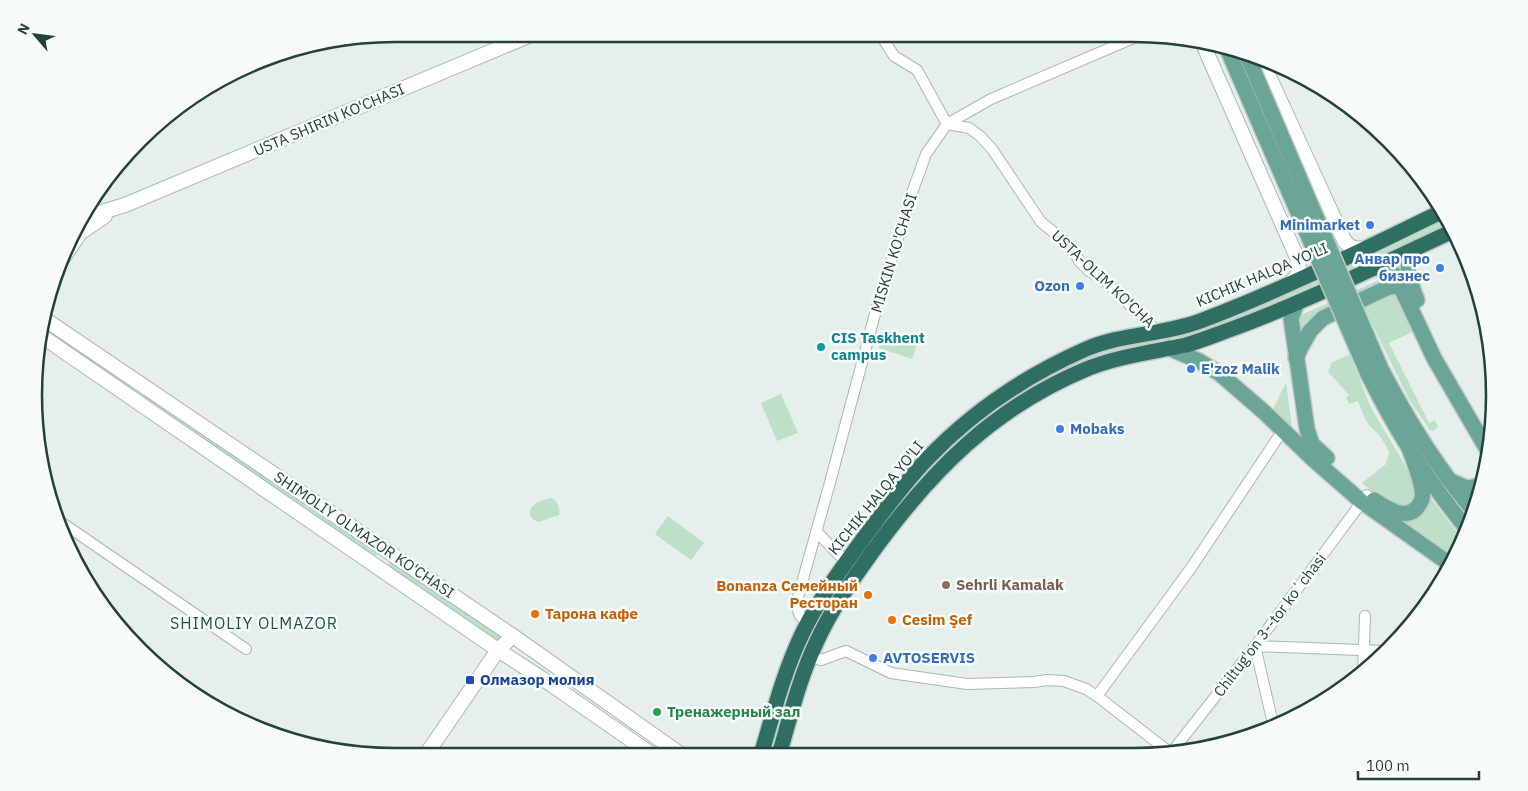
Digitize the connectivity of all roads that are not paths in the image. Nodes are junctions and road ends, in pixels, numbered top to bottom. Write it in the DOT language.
graph roads {
  1 [pos="514,42"];
  2 [pos="885,42"];
  3 [pos="1124,42"];
  4 [pos="1206,50"];
  5 [pos="1231,57"];
  6 [pos="1249,62"];
  7 [pos="1271,70"];
  8 [pos="946,124"];
  9 [pos="125,205"];
  10 [pos="92,215"];
  11 [pos="1435,215"];
  12 [pos="84,230"];
  13 [pos="1446,234"];
  14 [pos="1418,247"];
  15 [pos="1364,249"];
  16 [pos="1373,268"];
  17 [pos="1290,284"];
  18 [pos="1400,286"];
  19 [pos="1416,298"];
  20 [pos="1297,303"];
  21 [pos="50,323"];
  22 [pos="1161,331"];
  23 [pos="47,340"];
  24 [pos="1169,348"];
  25 [pos="1296,358"];
  26 [pos="1375,372"];
  27 [pos="141,384"];
  28 [pos="132,398"];
  29 [pos="1484,428"];
  30 [pos="1283,430"];
  31 [pos="1482,442"];
  32 [pos="1409,448"];
  33 [pos="1314,460"];
  34 [pos="1448,479"];
  35 [pos="1473,487"];
  36 [pos="1364,499"];
  37 [pos="1468,504"];
  38 [pos="1462,522"];
  39 [pos="67,526"];
  40 [pos="816,531"];
  41 [pos="389,552"];
  42 [pos="1445,559"];
  43 [pos="847,561"];
  44 [pos="378,568"];
  45 [pos="1365,616"];
  46 [pos="808,622"];
  47 [pos="513,636"];
  48 [pos="1255,646"];
  49 [pos="246,649"];
  50 [pos="1364,651"];
  51 [pos="1376,651"];
  52 [pos="502,653"];
  53 [pos="810,657"];
  54 [pos="1363,662"];
  55 [pos="1097,696"];
  56 [pos="1272,720"];
  57 [pos="1179,745"];
  58 [pos="1163,747"];
  59 [pos="431,748"];
  60 [pos="441,748"];
  61 [pos="643,748"];
  62 [pos="672,748"];
  63 [pos="763,748"];
  64 [pos="781,748"];
  1 -- 9 [label="main road, USTA SHIRIN KO'CHASI"];
  2 -- 8 [label="street"];
  3 -- 8 [label="street, MISKIN KO'CHASI"];
  4 -- 17 [label="main road"];
  5 -- 26 [label="main road, bridge"];
  6 -- 26 [label="main road, bridge"];
  7 -- 15 [label="main road"];
  8 -- 22 [label="street, USTA-OLIM KO'CHA"];
  8 -- 40 [label="street, MISKIN KO'CHASI"];
  9 -- 10 [label="main road, USTA SHIRIN KO'CHASI"];
  9 -- 12 [label="main road, USTA SHIRIN KO'CHASI"];
  11 -- 15 [label="highway, KICHIK HALQA YO'LI"];
  13 -- 14 [label="highway, KICHIK HALQA YO'LI"];
  14 -- 16 [label="highway, KICHIK HALQA YO'LI"];
  14 -- 19 [label="main road"];
  15 -- 17 [label="highway, KICHIK HALQA YO'LI"];
  16 -- 18 [label="main road"];
  16 -- 20 [label="highway, KICHIK HALQA YO'LI"];
  17 -- 22 [label="highway, KICHIK HALQA YO'LI"];
  18 -- 19 [label="main road"];
  18 -- 25 [label="main road"];
  18 -- 31 [label="main road"];
  19 -- 29 [label="main road"];
  20 -- 24 [label="highway, KICHIK HALQA YO'LI"];
  20 -- 25 [label="main road"];
  21 -- 27 [label="main road, SHIMOLIY OLMAZOR KO'CHASI"];
  22 -- 24 [label="highway"];
  22 -- 43 [label="highway, KICHIK HALQA YO'LI"];
  23 -- 28 [label="main road, SHIMOLIY OLMAZOR KO'CHASI"];
  24 -- 30 [label="main road"];
  24 -- 53 [label="highway, KICHIK HALQA YO'LI"];
  25 -- 33 [label="main road"];
  25 -- 36 [label="main road"];
  26 -- 32 [label="main road"];
  26 -- 34 [label="main road"];
  27 -- 28 [label="main road"];
  27 -- 41 [label="main road, SHIMOLIY OLMAZOR KO'CHASI"];
  28 -- 44 [label="main road, SHIMOLIY OLMAZOR KO'CHASI"];
  30 -- 33 [label="main road"];
  30 -- 55 [label="street"];
  32 -- 36 [label="main road"];
  32 -- 38 [label="main road"];
  33 -- 36 [label="main road"];
  34 -- 35 [label="main road"];
  34 -- 37 [label="main road"];
  36 -- 42 [label="main road"];
  36 -- 48 [label="street, Chiltug'on 3--tor koʻchasi"];
  39 -- 49 [label="street"];
  40 -- 43 [label="street"];
  40 -- 46 [label="street, MISKIN KO'CHASI"];
  41 -- 44 [label="main road"];
  41 -- 47 [label="main road, SHIMOLIY OLMAZOR KO'CHASI"];
  43 -- 46 [label="highway, KICHIK HALQA YO'LI"];
  44 -- 52 [label="main road, SHIMOLIY OLMAZOR KO'CHASI"];
  45 -- 50 [label="street"];
  46 -- 63 [label="highway, KICHIK HALQA YO'LI"];
  47 -- 52 [label="main road"];
  47 -- 62 [label="main road, SHIMOLIY OLMAZOR KO'CHASI"];
  48 -- 50 [label="street"];
  48 -- 56 [label="street"];
  48 -- 57 [label="street, Chiltug'on 3--tor koʻchasi"];
  50 -- 51 [label="street"];
  50 -- 54 [label="street"];
  52 -- 59 [label="main road"];
  52 -- 60 [label="main road"];
  52 -- 61 [label="main road, SHIMOLIY OLMAZOR KO'CHASI"];
  53 -- 55 [label="street"];
  53 -- 64 [label="highway, KICHIK HALQA YO'LI"];
  55 -- 58 [label="street"];
}
